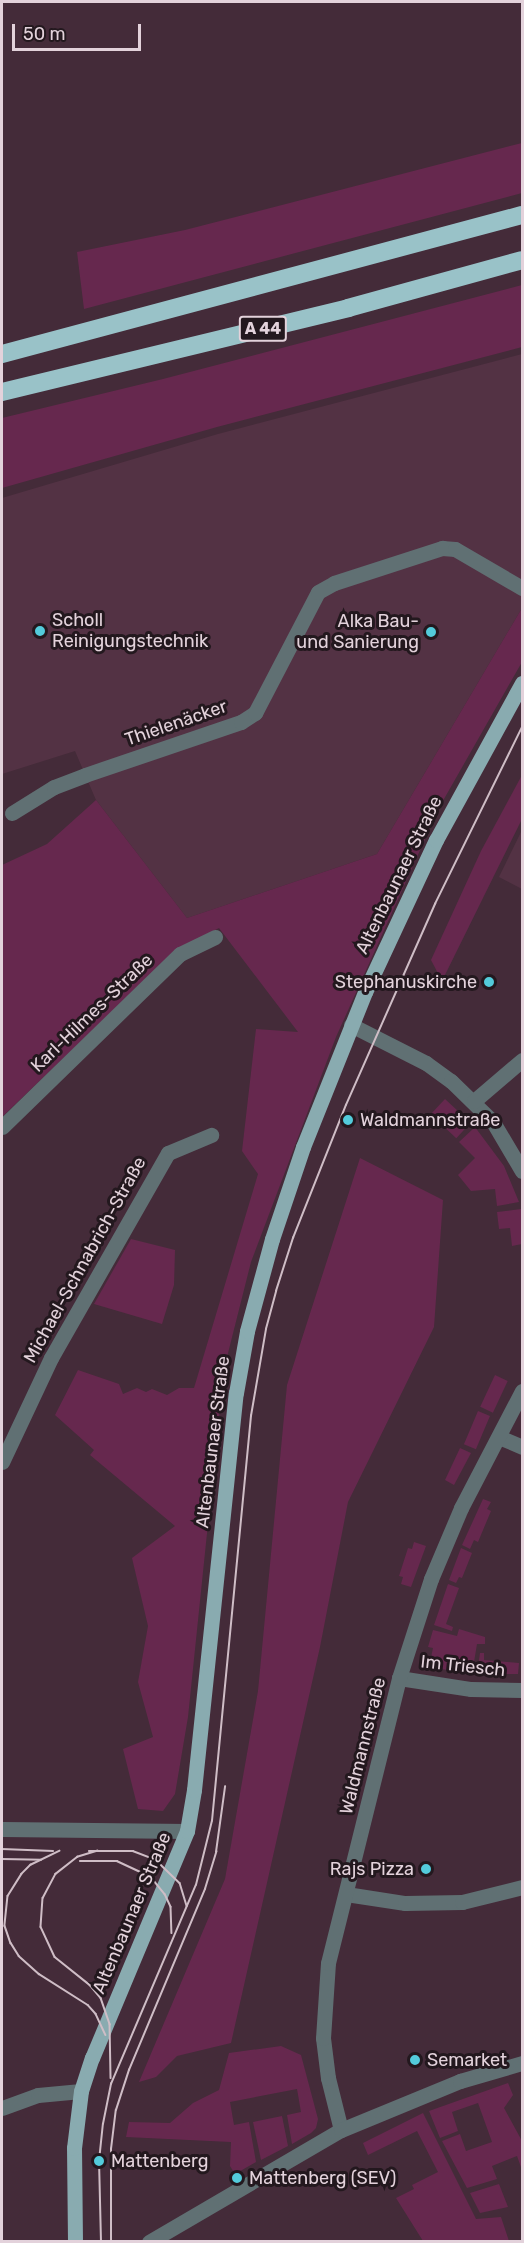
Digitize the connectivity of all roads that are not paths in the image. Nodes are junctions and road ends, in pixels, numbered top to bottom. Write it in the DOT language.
graph roads {
  1 [pos="522,215"];
  2 [pos="522,260"];
  3 [pos="2,354"];
  4 [pos="2,392"];
  5 [pos="522,588"];
  6 [pos="522,683"];
  7 [pos="12,813"];
  8 [pos="215,937"];
  9 [pos="351,1025"];
  10 [pos="522,1060"];
  11 [pos="474,1101"];
  12 [pos="2,1127"];
  13 [pos="211,1135"];
  14 [pos="522,1172"];
  15 [pos="522,1391"];
  16 [pos="499,1437"];
  17 [pos="522,1447"];
  18 [pos="2,1462"];
  19 [pos="399,1678"];
  20 [pos="522,1690"];
  21 [pos="2,1829"];
  22 [pos="187,1831"];
  23 [pos="522,1887"];
  24 [pos="346,1894"];
  25 [pos="522,2063"];
  26 [pos="81,2091"];
  27 [pos="2,2108"];
  28 [pos="341,2130"];
  29 [pos="75,2241"];
  30 [pos="149,2241"];
  1 -- 3 [label="highway, A 44"];
  2 -- 4 [label="highway, A 44"];
  5 -- 7 [label="street, Thielenäcker"];
  6 -- 9 [label="main road, Altenbaunaer Straße"];
  8 -- 12 [label="street, Karl-Hilmes-Straße"];
  9 -- 11 [label="street"];
  9 -- 22 [label="main road, Altenbaunaer Straße"];
  10 -- 11 [label="street"];
  11 -- 14 [label="street"];
  13 -- 18 [label="street, Michael-Schnabrich-Straße"];
  15 -- 16 [label="street, Waldmannstraße"];
  16 -- 17 [label="street"];
  16 -- 19 [label="street, Waldmannstraße"];
  19 -- 20 [label="street, Im Triesch"];
  19 -- 24 [label="street, Waldmannstraße"];
  21 -- 22 [label="street"];
  22 -- 26 [label="main road, Altenbaunaer Straße"];
  23 -- 24 [label="street"];
  24 -- 28 [label="street, Waldmannstraße"];
  25 -- 28 [label="street"];
  26 -- 27 [label="street"];
  26 -- 29 [label="main road, Altenbaunaer Straße"];
  28 -- 30 [label="street"];
}
